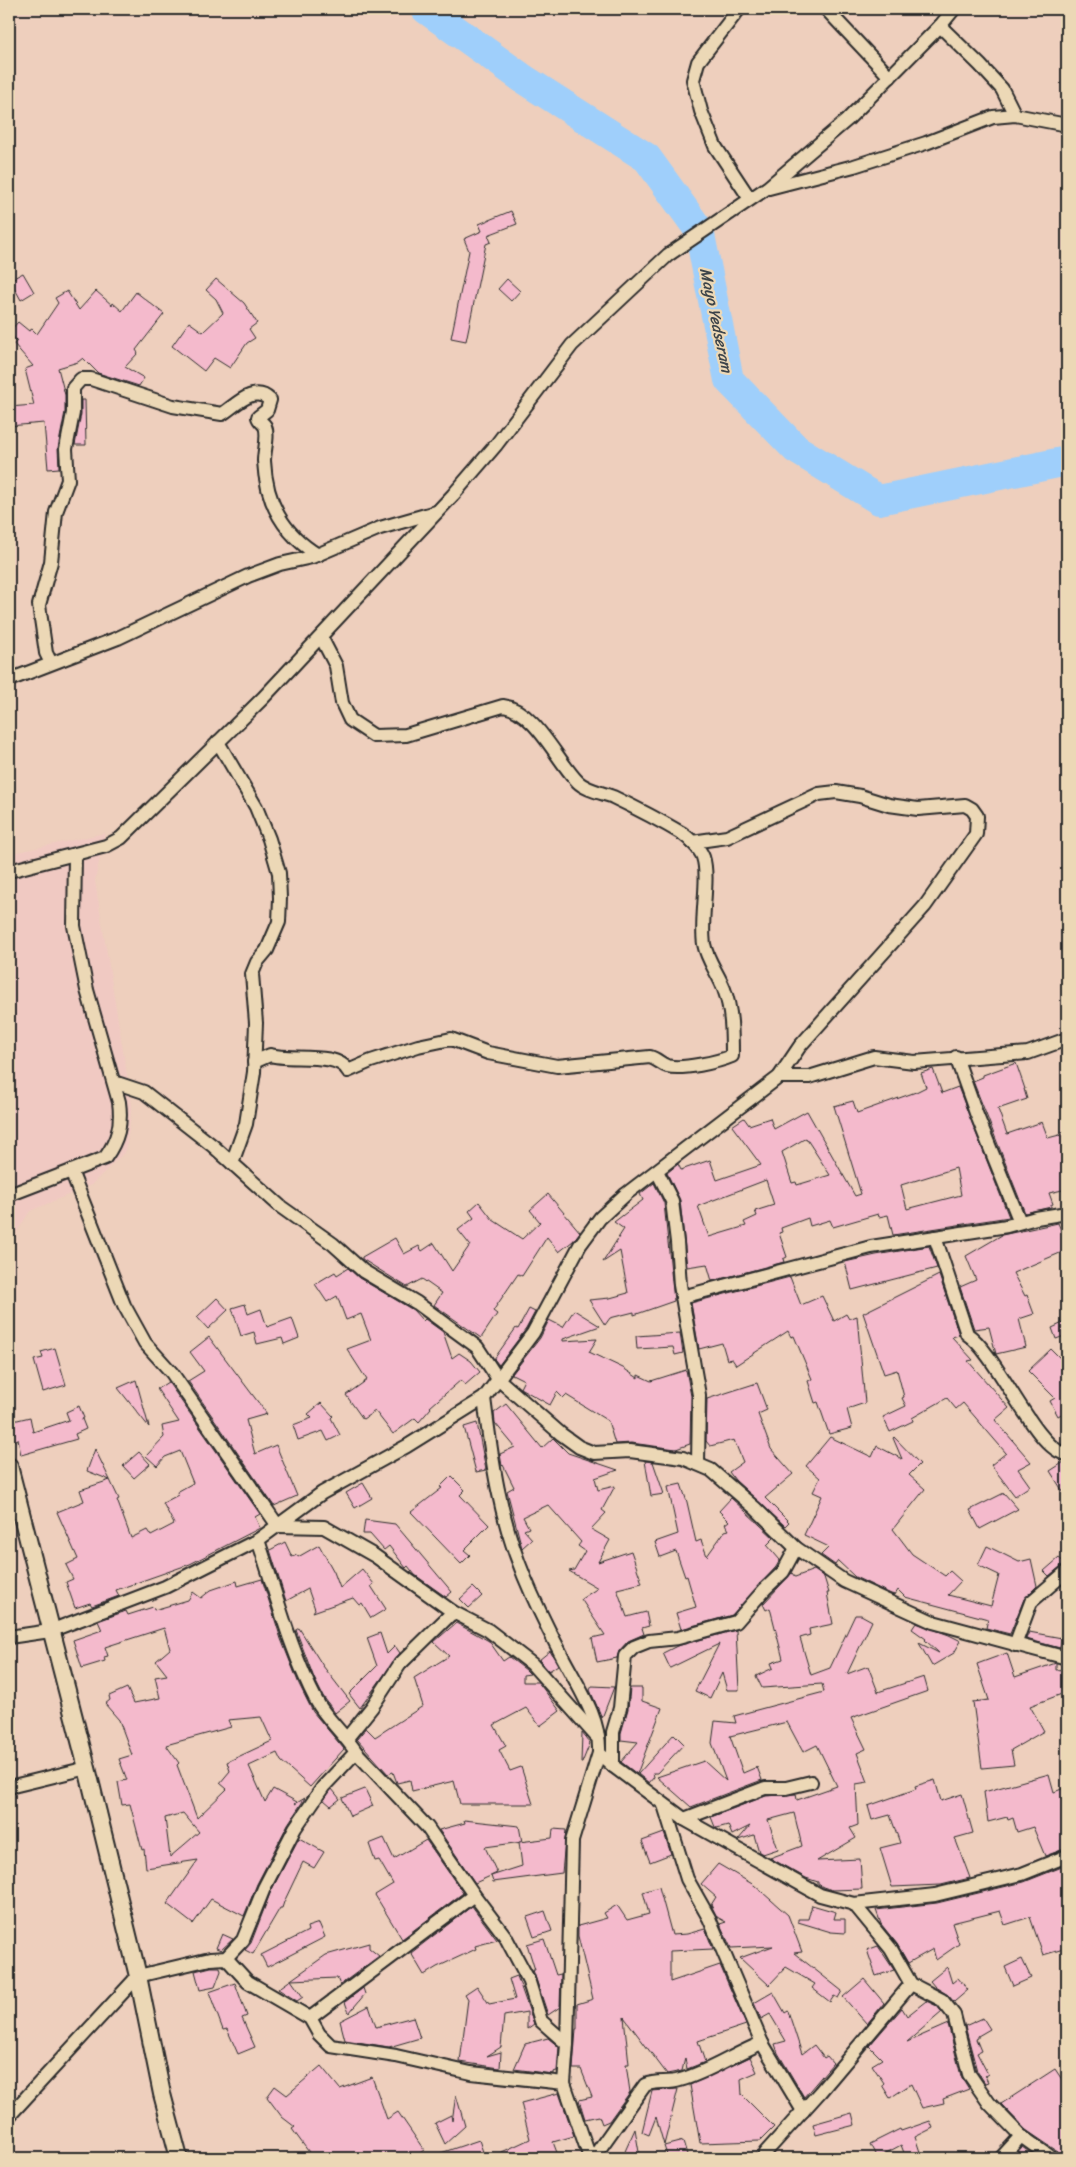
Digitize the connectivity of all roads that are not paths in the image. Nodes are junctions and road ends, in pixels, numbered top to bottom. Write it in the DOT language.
graph roads {
  1 [pos="739,9"];
  2 [pos="826,9"];
  3 [pos="954,9"];
  4 [pos="940,26"];
  5 [pos="890,77"];
  6 [pos="1016,115"];
  7 [pos="1067,125"];
  8 [pos="767,188"];
  9 [pos="750,199"];
  10 [pos="436,512"];
  11 [pos="318,555"];
  12 [pos="321,636"];
  13 [pos="51,663"];
  14 [pos="9,680"];
  15 [pos="218,742"];
  16 [pos="692,842"];
  17 [pos="75,854"];
  18 [pos="9,871"];
  19 [pos="1067,1039"];
  20 [pos="956,1057"];
  21 [pos="254,1062"];
  22 [pos="780,1077"];
  23 [pos="114,1082"];
  24 [pos="232,1163"];
  25 [pos="71,1171"];
  26 [pos="656,1171"];
  27 [pos="9,1195"];
  28 [pos="1067,1213"];
  29 [pos="1020,1222"];
  30 [pos="935,1237"];
  31 [pos="682,1297"];
  32 [pos="498,1379"];
  33 [pos="484,1398"];
  34 [pos="1067,1454"];
  35 [pos="698,1464"];
  36 [pos="9,1466"];
  37 [pos="278,1526"];
  38 [pos="258,1540"];
  39 [pos="796,1548"];
  40 [pos="1067,1570"];
  41 [pos="453,1612"];
  42 [pos="50,1631"];
  43 [pos="9,1637"];
  44 [pos="1015,1645"];
  45 [pos="1067,1658"];
  46 [pos="347,1738"];
  47 [pos="600,1740"];
  48 [pos="356,1752"];
  49 [pos="599,1753"];
  50 [pos="613,1766"];
  51 [pos="88,1768"];
  52 [pos="811,1782"];
  53 [pos="9,1787"];
  54 [pos="664,1805"];
  55 [pos="684,1819"];
  56 [pos="1067,1856"];
  57 [pos="474,1895"];
  58 [pos="854,1904"];
  59 [pos="226,1958"];
  60 [pos="138,1976"];
  61 [pos="911,1984"];
  62 [pos="310,2018"];
  63 [pos="567,2044"];
  64 [pos="762,2044"];
  65 [pos="564,2084"];
  66 [pos="803,2111"];
  67 [pos="9,2116"];
  68 [pos="1021,2136"];
  69 [pos="179,2158"];
  70 [pos="592,2158"];
  71 [pos="764,2158"];
  72 [pos="1001,2158"];
  73 [pos="1052,2158"];
  1 -- 9 [label="street"];
  2 -- 5 [label="street"];
  3 -- 4 [label="street"];
  4 -- 5 [label="street"];
  4 -- 6 [label="street"];
  5 -- 8 [label="street"];
  6 -- 7 [label="street"];
  6 -- 8 [label="street"];
  8 -- 9 [label="street"];
  9 -- 10 [label="street"];
  10 -- 11 [label="street"];
  10 -- 12 [label="street"];
  11 -- 13 [label="street"];
  11 -- 13 [label="street"];
  12 -- 15 [label="street"];
  12 -- 16 [label="street"];
  13 -- 14 [label="street"];
  15 -- 17 [label="street"];
  15 -- 21 [label="street"];
  16 -- 21 [label="street"];
  16 -- 22 [label="street"];
  17 -- 18 [label="street"];
  17 -- 23 [label="street"];
  19 -- 20 [label="street"];
  20 -- 22 [label="street"];
  20 -- 29 [label="street"];
  21 -- 24 [label="street"];
  22 -- 26 [label="street"];
  23 -- 24 [label="street"];
  23 -- 25 [label="street"];
  24 -- 32 [label="street"];
  25 -- 27 [label="street"];
  25 -- 37 [label="street"];
  26 -- 31 [label="street"];
  26 -- 32 [label="street"];
  28 -- 29 [label="street"];
  29 -- 30 [label="street"];
  30 -- 31 [label="street"];
  30 -- 34 [label="street"];
  31 -- 35 [label="street"];
  32 -- 33 [label="street"];
  32 -- 35 [label="street"];
  33 -- 37 [label="street"];
  33 -- 47 [label="street"];
  35 -- 39 [label="street"];
  36 -- 42 [label="street"];
  37 -- 38 [label="street"];
  37 -- 41 [label="street"];
  38 -- 42 [label="street"];
  38 -- 46 [label="street"];
  39 -- 44 [label="street"];
  39 -- 50 [label="street"];
  40 -- 44 [label="street"];
  41 -- 46 [label="street"];
  41 -- 47 [label="street"];
  42 -- 43 [label="street"];
  42 -- 51 [label="street"];
  44 -- 45 [label="street"];
  46 -- 48 [label="street"];
  47 -- 49 [label="street"];
  48 -- 57 [label="street"];
  48 -- 59 [label="street"];
  49 -- 50 [label="street"];
  49 -- 63 [label="street"];
  50 -- 54 [label="street"];
  51 -- 53 [label="street"];
  51 -- 60 [label="street"];
  52 -- 55 [label="street"];
  54 -- 55 [label="street"];
  54 -- 64 [label="street"];
  55 -- 58 [label="street"];
  56 -- 58 [label="street"];
  57 -- 62 [label="street"];
  57 -- 63 [label="street"];
  58 -- 61 [label="street"];
  59 -- 60 [label="street"];
  59 -- 62 [label="street"];
  60 -- 67 [label="street"];
  60 -- 69 [label="street"];
  61 -- 66 [label="street"];
  61 -- 68 [label="street"];
  62 -- 65 [label="street"];
  63 -- 65 [label="street"];
  64 -- 66 [label="street"];
  64 -- 70 [label="street"];
  65 -- 70 [label="street"];
  66 -- 71 [label="street"];
  68 -- 72 [label="street"];
  68 -- 73 [label="street"];
}
